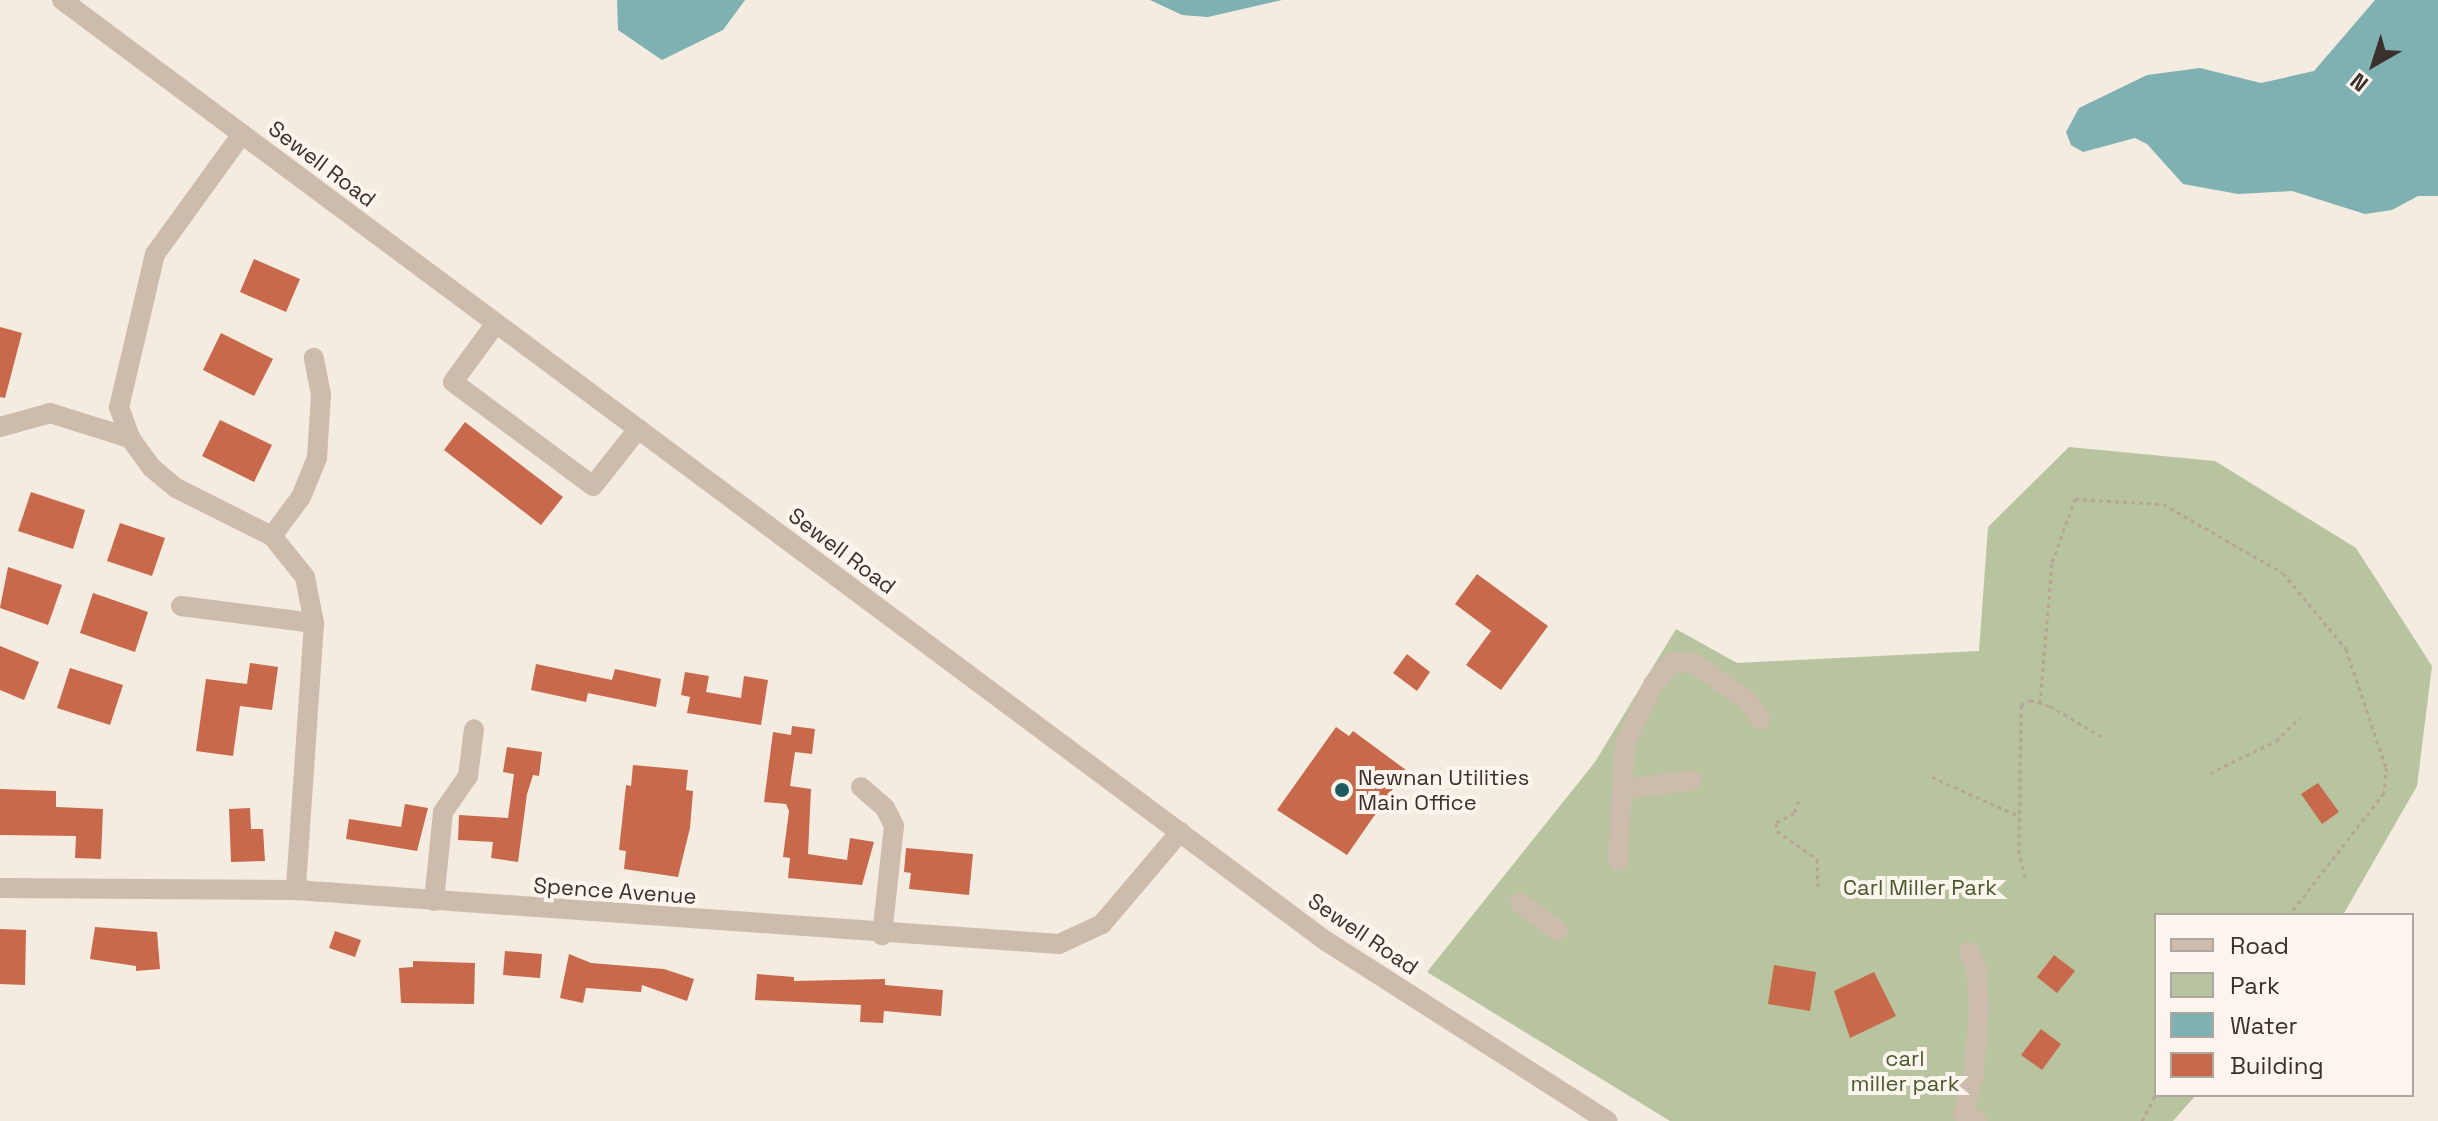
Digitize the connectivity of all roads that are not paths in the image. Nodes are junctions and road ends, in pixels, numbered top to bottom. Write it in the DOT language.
graph roads {
  1 [pos="62,0"];
  2 [pos="242,134"];
  3 [pos="496,323"];
  4 [pos="314,358"];
  5 [pos="0,427"];
  6 [pos="638,429"];
  7 [pos="130,438"];
  8 [pos="272,536"];
  9 [pos="181,606"];
  10 [pos="314,623"];
  11 [pos="1760,719"];
  12 [pos="474,729"];
  13 [pos="1692,780"];
  14 [pos="861,787"];
  15 [pos="1622,790"];
  16 [pos="1180,832"];
  17 [pos="1618,861"];
  18 [pos="0,888"];
  19 [pos="296,890"];
  20 [pos="434,901"];
  21 [pos="1520,903"];
  22 [pos="1558,931"];
  23 [pos="882,935"];
  24 [pos="1969,952"];
  25 [pos="1596,1118"];
  26 [pos="1977,1121"];
  1 -- 2 [label="street, Sewell Road"];
  2 -- 3 [label="street, Sewell Road"];
  2 -- 7 [label="street"];
  3 -- 6 [label="street, Sewell Road"];
  3 -- 6 [label="street"];
  4 -- 8 [label="street"];
  5 -- 7 [label="street"];
  6 -- 16 [label="street, Sewell Road"];
  7 -- 8 [label="street"];
  8 -- 10 [label="street"];
  9 -- 10 [label="street"];
  10 -- 19 [label="street"];
  11 -- 15 [label="street"];
  12 -- 20 [label="street"];
  13 -- 15 [label="street"];
  14 -- 23 [label="street"];
  15 -- 17 [label="street"];
  16 -- 23 [label="street, Spence Avenue"];
  16 -- 25 [label="street, Sewell Road"];
  18 -- 19 [label="street, Spence Avenue"];
  19 -- 20 [label="street, Spence Avenue"];
  20 -- 23 [label="street, Spence Avenue"];
  21 -- 22 [label="street"];
  24 -- 26 [label="street"];
}
